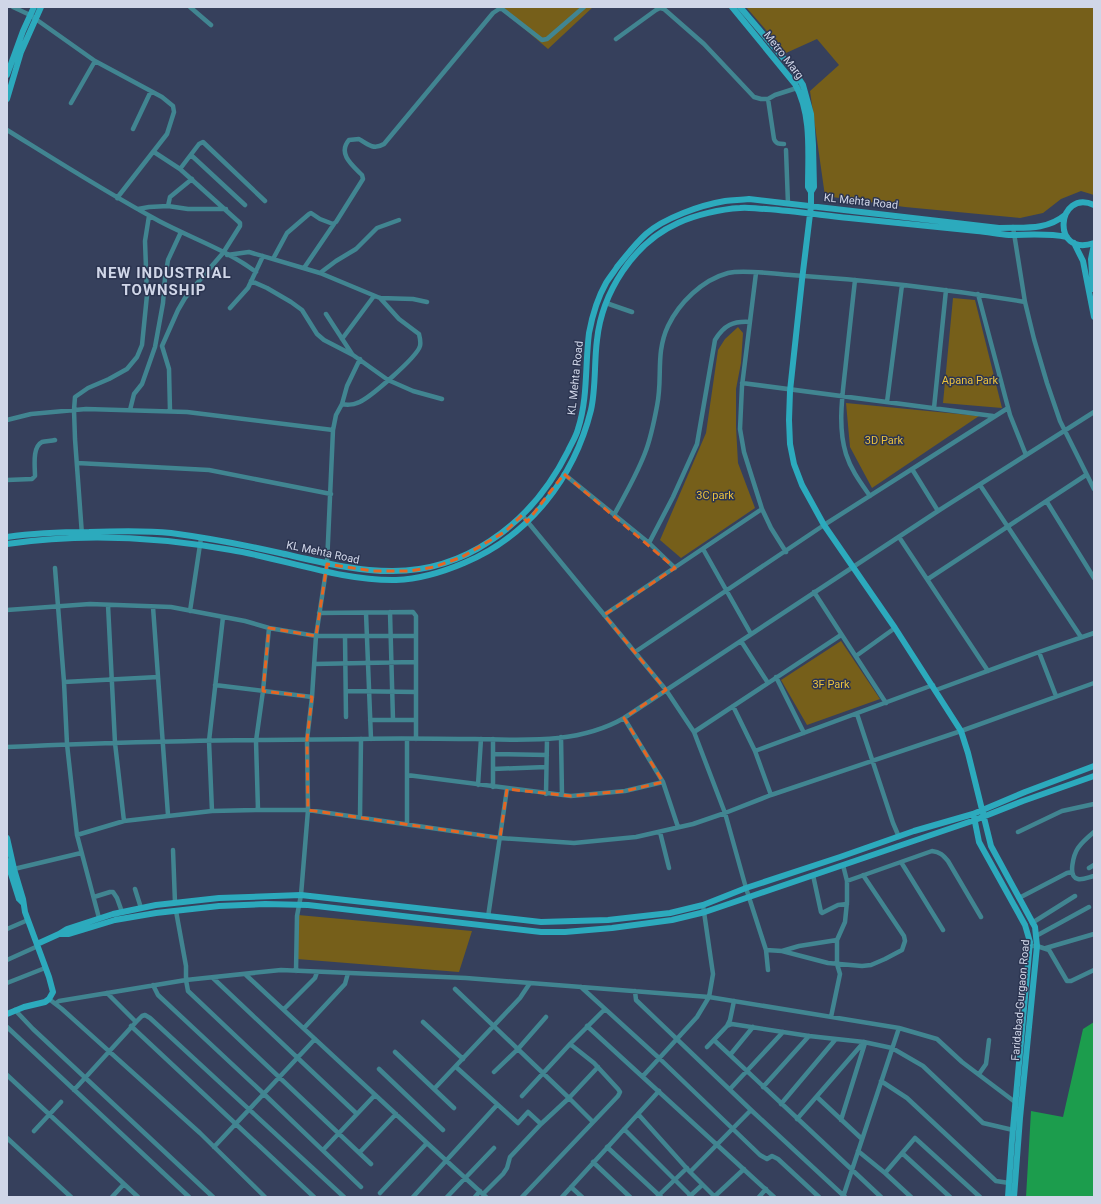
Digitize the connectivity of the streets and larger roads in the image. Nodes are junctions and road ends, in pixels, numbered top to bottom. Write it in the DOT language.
graph roads {
  1 [pos="13,7"];
  2 [pos="34,7"];
  3 [pos="40,7"];
  4 [pos="190,7"];
  5 [pos="584,7"];
  6 [pos="732,7"];
  7 [pos="740,7"];
  8 [pos="30,15"];
  9 [pos="35,20"];
  10 [pos="212,25"];
  11 [pos="616,39"];
  12 [pos="95,61"];
  13 [pos="7,75"];
  14 [pos="801,87"];
  15 [pos="151,92"];
  16 [pos="7,99"];
  17 [pos="768,99"];
  18 [pos="71,102"];
  19 [pos="134,129"];
  20 [pos="7,130"];
  21 [pos="784,144"];
  22 [pos="786,150"];
  23 [pos="154,152"];
  24 [pos="191,155"];
  25 [pos="180,169"];
  26 [pos="192,179"];
  27 [pos="117,198"];
  28 [pos="265,201"];
  29 [pos="788,204"];
  30 [pos="246,205"];
  31 [pos="1094,205"];
  32 [pos="168,206"];
  33 [pos="812,206"];
  34 [pos="138,209"];
  35 [pos="226,209"];
  36 [pos="811,214"];
  37 [pos="1065,215"];
  38 [pos="149,216"];
  39 [pos="399,220"];
  40 [pos="334,224"];
  41 [pos="1013,228"];
  42 [pos="181,232"];
  43 [pos="1014,234"];
  44 [pos="1067,237"];
  45 [pos="1074,243"];
  46 [pos="1094,244"];
  47 [pos="226,254"];
  48 [pos="263,256"];
  49 [pos="273,259"];
  50 [pos="304,268"];
  51 [pos="256,272"];
  52 [pos="320,273"];
  53 [pos="756,273"];
  54 [pos="802,275"];
  55 [pos="855,280"];
  56 [pos="251,281"];
  57 [pos="902,285"];
  58 [pos="946,290"];
  59 [pos="978,294"];
  60 [pos="374,296"];
  61 [pos="1094,296"];
  62 [pos="380,298"];
  63 [pos="427,302"];
  64 [pos="1025,302"];
  65 [pos="606,303"];
  66 [pos="230,308"];
  67 [pos="632,312"];
  68 [pos="326,314"];
  69 [pos="1094,317"];
  70 [pos="750,322"];
  71 [pos="342,340"];
  72 [pos="353,355"];
  73 [pos="360,359"];
  74 [pos="388,380"];
  75 [pos="742,383"];
  76 [pos="790,390"];
  77 [pos="843,396"];
  78 [pos="442,399"];
  79 [pos="887,402"];
  80 [pos="342,404"];
  81 [pos="934,408"];
  82 [pos="1008,408"];
  83 [pos="74,410"];
  84 [pos="130,410"];
  85 [pos="170,411"];
  86 [pos="1094,412"];
  87 [pos="994,416"];
  88 [pos="7,420"];
  89 [pos="333,430"];
  90 [pos="1065,430"];
  91 [pos="55,440"];
  92 [pos="1026,455"];
  93 [pos="77,463"];
  94 [pos="912,469"];
  95 [pos="564,474"];
  96 [pos="1086,475"];
  97 [pos="7,480"];
  98 [pos="980,485"];
  99 [pos="1094,489"];
  100 [pos="331,494"];
  101 [pos="870,496"];
  102 [pos="1047,502"];
  103 [pos="762,509"];
  104 [pos="938,511"];
  105 [pos="522,515"];
  106 [pos="614,515"];
  107 [pos="527,522"];
  108 [pos="824,525"];
  109 [pos="1008,527"];
  110 [pos="81,532"];
  111 [pos="7,537"];
  112 [pos="899,537"];
  113 [pos="201,538"];
  114 [pos="82,539"];
  115 [pos="649,543"];
  116 [pos="7,544"];
  117 [pos="200,545"];
  118 [pos="703,550"];
  119 [pos="786,552"];
  120 [pos="327,564"];
  121 [pos="853,566"];
  122 [pos="55,568"];
  123 [pos="675,568"];
  124 [pos="326,571"];
  125 [pos="1094,578"];
  126 [pos="928,579"];
  127 [pos="726,590"];
  128 [pos="814,592"];
  129 [pos="108,605"];
  130 [pos="57,606"];
  131 [pos="153,607"];
  132 [pos="7,610"];
  133 [pos="190,611"];
  134 [pos="390,612"];
  135 [pos="319,613"];
  136 [pos="366,613"];
  137 [pos="604,615"];
  138 [pos="223,617"];
  139 [pos="269,628"];
  140 [pos="895,628"];
  141 [pos="751,634"];
  142 [pos="1094,634"];
  143 [pos="390,635"];
  144 [pos="842,635"];
  145 [pos="316,636"];
  146 [pos="345,636"];
  147 [pos="367,636"];
  148 [pos="416,636"];
  149 [pos="1080,637"];
  150 [pos="741,641"];
  151 [pos="635,652"];
  152 [pos="1039,652"];
  153 [pos="856,656"];
  154 [pos="391,662"];
  155 [pos="416,662"];
  156 [pos="345,663"];
  157 [pos="368,663"];
  158 [pos="314,664"];
  159 [pos="988,671"];
  160 [pos="158,677"];
  161 [pos="776,677"];
  162 [pos="112,680"];
  163 [pos="64,682"];
  164 [pos="768,682"];
  165 [pos="1094,683"];
  166 [pos="215,685"];
  167 [pos="934,688"];
  168 [pos="666,690"];
  169 [pos="263,691"];
  170 [pos="346,691"];
  171 [pos="369,692"];
  172 [pos="392,692"];
  173 [pos="416,692"];
  174 [pos="1056,696"];
  175 [pos="312,697"];
  176 [pos="886,703"];
  177 [pos="733,706"];
  178 [pos="857,714"];
  179 [pos="346,717"];
  180 [pos="624,718"];
  181 [pos="370,720"];
  182 [pos="393,720"];
  183 [pos="416,720"];
  184 [pos="961,731"];
  185 [pos="694,732"];
  186 [pos="804,733"];
  187 [pos="561,737"];
  188 [pos="361,739"];
  189 [pos="371,739"];
  190 [pos="407,739"];
  191 [pos="416,739"];
  192 [pos="481,739"];
  193 [pos="493,739"];
  194 [pos="307,740"];
  195 [pos="547,740"];
  196 [pos="209,741"];
  197 [pos="256,741"];
  198 [pos="163,742"];
  199 [pos="115,743"];
  200 [pos="67,744"];
  201 [pos="7,747"];
  202 [pos="755,751"];
  203 [pos="493,754"];
  204 [pos="547,754"];
  205 [pos="872,760"];
  206 [pos="1094,766"];
  207 [pos="546,767"];
  208 [pos="493,769"];
  209 [pos="407,776"];
  210 [pos="1094,776"];
  211 [pos="663,782"];
  212 [pos="478,785"];
  213 [pos="494,787"];
  214 [pos="507,789"];
  215 [pos="546,794"];
  216 [pos="771,795"];
  217 [pos="562,796"];
  218 [pos="1094,804"];
  219 [pos="258,810"];
  220 [pos="308,810"];
  221 [pos="212,811"];
  222 [pos="725,813"];
  223 [pos="982,814"];
  224 [pos="168,815"];
  225 [pos="974,817"];
  226 [pos="360,818"];
  227 [pos="124,821"];
  228 [pos="407,824"];
  229 [pos="678,827"];
  230 [pos="660,832"];
  231 [pos="1018,832"];
  232 [pos="1094,832"];
  233 [pos="77,835"];
  234 [pos="899,836"];
  235 [pos="7,838"];
  236 [pos="500,838"];
  237 [pos="173,850"];
  238 [pos="81,853"];
  239 [pos="7,862"];
  240 [pos="901,862"];
  241 [pos="843,865"];
  242 [pos="1094,865"];
  243 [pos="669,868"];
  244 [pos="1089,868"];
  245 [pos="14,869"];
  246 [pos="1072,872"];
  247 [pos="813,875"];
  248 [pos="863,875"];
  249 [pos="1094,876"];
  250 [pos="14,878"];
  251 [pos="847,881"];
  252 [pos="746,888"];
  253 [pos="135,889"];
  254 [pos="301,895"];
  255 [pos="1075,896"];
  256 [pos="94,897"];
  257 [pos="749,897"];
  258 [pos="1019,898"];
  259 [pos="175,903"];
  260 [pos="300,904"];
  261 [pos="847,904"];
  262 [pos="1089,907"];
  263 [pos="141,908"];
  264 [pos="704,908"];
  265 [pos="176,911"];
  266 [pos="122,912"];
  267 [pos="488,917"];
  268 [pos="981,917"];
  269 [pos="99,918"];
  270 [pos="28,920"];
  271 [pos="1032,923"];
  272 [pos="7,929"];
  273 [pos="943,930"];
  274 [pos="59,934"];
  275 [pos="1094,934"];
  276 [pos="1036,936"];
  277 [pos="837,940"];
  278 [pos="37,945"];
  279 [pos="1030,946"];
  280 [pos="1037,946"];
  281 [pos="1046,948"];
  282 [pos="766,950"];
  283 [pos="782,951"];
  284 [pos="7,960"];
  285 [pos="837,964"];
  286 [pos="45,968"];
  287 [pos="768,970"];
  288 [pos="1094,970"];
  289 [pos="296,971"];
  290 [pos="317,972"];
  291 [pos="348,973"];
  292 [pos="246,974"];
  293 [pos="213,978"];
  294 [pos="186,980"];
  295 [pos="7,983"];
  296 [pos="530,983"];
  297 [pos="154,985"];
  298 [pos="581,987"];
  299 [pos="454,989"];
  300 [pos="635,992"];
  301 [pos="107,993"];
  302 [pos="709,997"];
  303 [pos="49,999"];
  304 [pos="734,1001"];
  305 [pos="56,1004"];
  306 [pos="284,1009"];
  307 [pos="605,1009"];
  308 [pos="16,1010"];
  309 [pos="7,1014"];
  310 [pos="546,1017"];
  311 [pos="831,1017"];
  312 [pos="136,1022"];
  313 [pos="423,1022"];
  314 [pos="131,1026"];
  315 [pos="494,1026"];
  316 [pos="587,1026"];
  317 [pos="727,1026"];
  318 [pos="7,1027"];
  319 [pos="753,1027"];
  320 [pos="304,1028"];
  321 [pos="899,1028"];
  322 [pos="783,1032"];
  323 [pos="809,1036"];
  324 [pos="315,1039"];
  325 [pos="677,1040"];
  326 [pos="714,1040"];
  327 [pos="836,1040"];
  328 [pos="989,1040"];
  329 [pos="864,1043"];
  330 [pos="570,1044"];
  331 [pos="707,1047"];
  332 [pos="892,1048"];
  333 [pos="518,1049"];
  334 [pos="109,1051"];
  335 [pos="395,1052"];
  336 [pos="730,1056"];
  337 [pos="298,1058"];
  338 [pos="659,1058"];
  339 [pos="463,1059"];
  340 [pos="456,1067"];
  341 [pos="598,1067"];
  342 [pos="379,1069"];
  343 [pos="494,1072"];
  344 [pos="747,1072"];
  345 [pos="543,1073"];
  346 [pos="979,1074"];
  347 [pos="7,1075"];
  348 [pos="643,1076"];
  349 [pos="85,1077"];
  350 [pos="280,1077"];
  351 [pos="881,1081"];
  352 [pos="764,1087"];
  353 [pos="730,1089"];
  354 [pos="74,1090"];
  355 [pos="434,1090"];
  356 [pos="659,1091"];
  357 [pos="264,1094"];
  358 [pos="375,1095"];
  359 [pos="522,1096"];
  360 [pos="817,1097"];
  361 [pos="569,1098"];
  362 [pos="61,1102"];
  363 [pos="1015,1102"];
  364 [pos="781,1104"];
  365 [pos="497,1105"];
  366 [pos="454,1108"];
  367 [pos="250,1110"];
  368 [pos="751,1110"];
  369 [pos="49,1114"];
  370 [pos="357,1114"];
  371 [pos="396,1114"];
  372 [pos="638,1114"];
  373 [pos="797,1119"];
  374 [pos="842,1120"];
  375 [pos="593,1122"];
  376 [pos="236,1124"];
  377 [pos="541,1124"];
  378 [pos="624,1129"];
  379 [pos="733,1129"];
  380 [pos="443,1130"];
  381 [pos="1013,1130"];
  382 [pos="34,1131"];
  383 [pos="340,1133"];
  384 [pos="7,1138"];
  385 [pos="862,1139"];
  386 [pos="426,1143"];
  387 [pos="717,1145"];
  388 [pos="214,1147"];
  389 [pos="607,1147"];
  390 [pos="494,1148"];
  391 [pos="323,1150"];
  392 [pos="858,1151"];
  393 [pos="360,1152"];
  394 [pos="902,1153"];
  395 [pos="446,1161"];
  396 [pos="593,1162"];
  397 [pos="371,1164"];
  398 [pos="744,1169"];
  399 [pos="689,1170"];
  400 [pos="851,1170"];
  401 [pos="884,1173"];
  402 [pos="465,1178"];
  403 [pos="674,1179"];
  404 [pos="1009,1183"];
  405 [pos="124,1184"];
  406 [pos="702,1185"];
  407 [pos="361,1187"];
  408 [pos="571,1187"];
  409 [pos="766,1189"];
  410 [pos="380,1194"];
  411 [pos="483,1194"];
  412 [pos="659,1196"];
  413 [pos="690,1196"];
  414 [pos="844,1196"];
  415 [pos="71,1197"];
  416 [pos="112,1197"];
  417 [pos="138,1197"];
  418 [pos="189,1197"];
  419 [pos="213,1197"];
  420 [pos="265,1197"];
  421 [pos="314,1197"];
  422 [pos="344,1197"];
  423 [pos="413,1197"];
  424 [pos="447,1197"];
  425 [pos="475,1197"];
  426 [pos="522,1197"];
  427 [pos="562,1197"];
  428 [pos="582,1197"];
  429 [pos="630,1197"];
  430 [pos="715,1197"];
  431 [pos="759,1197"];
  432 [pos="774,1197"];
  433 [pos="818,1197"];
  434 [pos="881,1197"];
  435 [pos="911,1197"];
  436 [pos="950,1197"];
  437 [pos="980,1197"];
  438 [pos="1008,1197"];
  439 [pos="1014,1197"];
  1 -- 8 [label="street"];
  2 -- 8 [label="street"];
  3 -- 9 [label="street"];
  4 -- 10 [label="street"];
  5 -- 40 [label="street"];
  6 -- 14 [label="street, Metro Marg"];
  7 -- 14 [label="street, Metro Marg"];
  8 -- 9 [label="street"];
  8 -- 13 [label="street"];
  9 -- 12 [label="street"];
  9 -- 16 [label="street"];
  11 -- 17 [label="street"];
  12 -- 15 [label="street"];
  12 -- 18 [label="street"];
  14 -- 17 [label="street"];
  14 -- 33 [label="street, Metro Marg"];
  15 -- 19 [label="street"];
  15 -- 23 [label="street"];
  17 -- 21 [label="street"];
  20 -- 27 [label="street"];
  22 -- 29 [label="street"];
  23 -- 25 [label="street"];
  23 -- 27 [label="street"];
  24 -- 25 [label="street"];
  24 -- 28 [label="street"];
  24 -- 30 [label="street"];
  25 -- 26 [label="street"];
  26 -- 32 [label="street"];
  26 -- 35 [label="street"];
  27 -- 34 [label="street"];
  29 -- 33 [label="street, KL Mehta Road"];
  29 -- 105 [label="street, KL Mehta Road"];
  31 -- 37 [label="street, KL Mehta Road"];
  32 -- 34 [label="street"];
  32 -- 35 [label="street"];
  33 -- 36 [label="street, Metro Marg"];
  33 -- 41 [label="street, KL Mehta Road"];
  34 -- 38 [label="street"];
  35 -- 47 [label="street"];
  36 -- 43 [label="street, KL Mehta Road"];
  36 -- 54 [label="street, Metro Marg"];
  36 -- 65 [label="street, KL Mehta Road"];
  37 -- 41 [label="street, KL Mehta Road"];
  37 -- 44 [label="street"];
  38 -- 42 [label="street"];
  38 -- 83 [label="street"];
  39 -- 52 [label="street"];
  40 -- 49 [label="street"];
  40 -- 50 [label="street"];
  41 -- 43 [label="street"];
  42 -- 47 [label="street"];
  42 -- 84 [label="street"];
  43 -- 44 [label="street, KL Mehta Road"];
  43 -- 64 [label="street"];
  44 -- 45 [label="street"];
  45 -- 46 [label="street"];
  45 -- 69 [label="street"];
  46 -- 61 [label="street"];
  47 -- 48 [label="street"];
  47 -- 51 [label="street"];
  47 -- 85 [label="street"];
  48 -- 49 [label="street"];
  48 -- 51 [label="street"];
  49 -- 50 [label="street"];
  50 -- 52 [label="street"];
  51 -- 56 [label="street"];
  52 -- 60 [label="street"];
  53 -- 54 [label="street"];
  53 -- 70 [label="street"];
  53 -- 106 [label="street"];
  54 -- 55 [label="street"];
  54 -- 76 [label="street, Metro Marg"];
  55 -- 57 [label="street"];
  55 -- 77 [label="street"];
  56 -- 66 [label="street"];
  56 -- 72 [label="street"];
  57 -- 58 [label="street"];
  57 -- 79 [label="street"];
  58 -- 59 [label="street"];
  58 -- 81 [label="street"];
  59 -- 64 [label="street"];
  59 -- 82 [label="street"];
  60 -- 62 [label="street"];
  60 -- 71 [label="street"];
  62 -- 63 [label="street"];
  62 -- 74 [label="street"];
  64 -- 90 [label="street"];
  65 -- 67 [label="street"];
  65 -- 95 [label="street, KL Mehta Road"];
  68 -- 71 [label="street"];
  70 -- 75 [label="street"];
  70 -- 115 [label="street"];
  71 -- 72 [label="street"];
  72 -- 73 [label="street"];
  73 -- 74 [label="street"];
  73 -- 80 [label="street"];
  74 -- 78 [label="street"];
  74 -- 80 [label="street"];
  75 -- 76 [label="street"];
  75 -- 103 [label="street"];
  76 -- 77 [label="street"];
  76 -- 108 [label="street, Metro Marg"];
  77 -- 79 [label="street"];
  77 -- 101 [label="street"];
  79 -- 81 [label="street"];
  80 -- 89 [label="street"];
  81 -- 87 [label="street"];
  82 -- 87 [label="street"];
  82 -- 92 [label="street"];
  83 -- 84 [label="street"];
  83 -- 88 [label="street"];
  83 -- 93 [label="street"];
  84 -- 85 [label="street"];
  85 -- 89 [label="street"];
  86 -- 90 [label="street"];
  87 -- 94 [label="street"];
  89 -- 100 [label="street"];
  90 -- 92 [label="street"];
  90 -- 96 [label="street"];
  91 -- 97 [label="street"];
  92 -- 98 [label="street"];
  93 -- 100 [label="street"];
  93 -- 110 [label="street"];
  94 -- 101 [label="street"];
  94 -- 104 [label="street"];
  95 -- 106 [label="street"];
  95 -- 107 [label="street, KL Mehta Road"];
  96 -- 99 [label="street"];
  96 -- 102 [label="street"];
  98 -- 104 [label="street"];
  98 -- 109 [label="street"];
  100 -- 120 [label="street"];
  101 -- 108 [label="street"];
  102 -- 109 [label="street"];
  102 -- 125 [label="street"];
  103 -- 118 [label="street"];
  103 -- 119 [label="street"];
  104 -- 112 [label="street"];
  105 -- 107 [label="street"];
  105 -- 120 [label="street, KL Mehta Road"];
  106 -- 115 [label="street"];
  107 -- 124 [label="street, KL Mehta Road"];
  107 -- 137 [label="street"];
  108 -- 119 [label="street"];
  108 -- 121 [label="street, Faridabad-Gurgaon Road"];
  109 -- 126 [label="street"];
  109 -- 149 [label="street"];
  110 -- 111 [label="street, KL Mehta Road"];
  110 -- 113 [label="street, KL Mehta Road"];
  110 -- 114 [label="street"];
  112 -- 121 [label="street"];
  112 -- 126 [label="street"];
  113 -- 117 [label="street"];
  113 -- 120 [label="street, KL Mehta Road"];
  114 -- 116 [label="street, KL Mehta Road"];
  114 -- 117 [label="street, KL Mehta Road"];
  115 -- 123 [label="street"];
  117 -- 124 [label="street, KL Mehta Road"];
  117 -- 133 [label="street"];
  118 -- 123 [label="street"];
  118 -- 127 [label="street"];
  119 -- 127 [label="street"];
  120 -- 124 [label="street"];
  121 -- 128 [label="street"];
  121 -- 140 [label="street, Faridabad-Gurgaon Road"];
  122 -- 130 [label="street"];
  123 -- 137 [label="street"];
  124 -- 135 [label="street"];
  126 -- 159 [label="street"];
  127 -- 141 [label="street"];
  127 -- 151 [label="street"];
  128 -- 141 [label="street"];
  128 -- 144 [label="street"];
  129 -- 130 [label="street"];
  129 -- 131 [label="street"];
  129 -- 162 [label="street"];
  130 -- 132 [label="street"];
  130 -- 163 [label="street"];
  131 -- 133 [label="street"];
  131 -- 160 [label="street"];
  133 -- 138 [label="street"];
  134 -- 136 [label="street"];
  134 -- 143 [label="street"];
  134 -- 148 [label="street"];
  135 -- 136 [label="street"];
  135 -- 145 [label="street"];
  136 -- 147 [label="street"];
  137 -- 151 [label="street"];
  138 -- 139 [label="street"];
  138 -- 166 [label="street"];
  139 -- 145 [label="street"];
  139 -- 169 [label="street"];
  140 -- 153 [label="street"];
  140 -- 167 [label="street, Faridabad-Gurgaon Road"];
  141 -- 150 [label="street"];
  142 -- 149 [label="street"];
  143 -- 147 [label="street"];
  143 -- 148 [label="street"];
  143 -- 154 [label="street"];
  144 -- 153 [label="street"];
  144 -- 161 [label="street"];
  145 -- 146 [label="street"];
  145 -- 158 [label="street"];
  146 -- 147 [label="street"];
  146 -- 156 [label="street"];
  147 -- 157 [label="street"];
  148 -- 155 [label="street"];
  149 -- 152 [label="street"];
  150 -- 164 [label="street"];
  150 -- 168 [label="street"];
  151 -- 168 [label="street"];
  152 -- 159 [label="street"];
  152 -- 174 [label="street"];
  153 -- 176 [label="street"];
  154 -- 155 [label="street"];
  154 -- 157 [label="street"];
  154 -- 172 [label="street"];
  155 -- 173 [label="street"];
  156 -- 157 [label="street"];
  156 -- 158 [label="street"];
  156 -- 170 [label="street"];
  157 -- 171 [label="street"];
  158 -- 175 [label="street"];
  159 -- 167 [label="street"];
  160 -- 162 [label="street"];
  160 -- 198 [label="street"];
  161 -- 164 [label="street"];
  161 -- 186 [label="street"];
  162 -- 163 [label="street"];
  162 -- 199 [label="street"];
  163 -- 200 [label="street"];
  164 -- 177 [label="street"];
  165 -- 174 [label="street"];
  166 -- 169 [label="street"];
  166 -- 196 [label="street"];
  167 -- 176 [label="street"];
  167 -- 184 [label="street, Faridabad-Gurgaon Road"];
  168 -- 180 [label="street"];
  168 -- 185 [label="street"];
  169 -- 175 [label="street"];
  169 -- 197 [label="street"];
  170 -- 171 [label="street"];
  170 -- 179 [label="street"];
  171 -- 172 [label="street"];
  171 -- 181 [label="street"];
  172 -- 173 [label="street"];
  172 -- 182 [label="street"];
  173 -- 183 [label="street"];
  174 -- 184 [label="street"];
  175 -- 194 [label="street"];
  176 -- 178 [label="street"];
  177 -- 185 [label="street"];
  177 -- 202 [label="street"];
  178 -- 186 [label="street"];
  178 -- 205 [label="street"];
  180 -- 187 [label="street"];
  180 -- 211 [label="street"];
  181 -- 182 [label="street"];
  181 -- 189 [label="street"];
  182 -- 183 [label="street"];
  183 -- 191 [label="street"];
  184 -- 205 [label="street"];
  184 -- 223 [label="street, Faridabad-Gurgaon Road"];
  185 -- 222 [label="street"];
  186 -- 202 [label="street"];
  187 -- 195 [label="street"];
  187 -- 217 [label="street"];
  188 -- 189 [label="street"];
  188 -- 194 [label="street"];
  188 -- 226 [label="street"];
  189 -- 190 [label="street"];
  190 -- 191 [label="street"];
  190 -- 209 [label="street"];
  191 -- 192 [label="street"];
  192 -- 193 [label="street"];
  192 -- 212 [label="street"];
  193 -- 195 [label="street"];
  193 -- 203 [label="street"];
  194 -- 197 [label="street"];
  194 -- 220 [label="street"];
  195 -- 204 [label="street"];
  196 -- 197 [label="street"];
  196 -- 198 [label="street"];
  196 -- 221 [label="street"];
  197 -- 219 [label="street"];
  198 -- 199 [label="street"];
  198 -- 224 [label="street"];
  199 -- 200 [label="street"];
  199 -- 227 [label="street"];
  200 -- 201 [label="street"];
  200 -- 233 [label="street"];
  202 -- 216 [label="street"];
  203 -- 204 [label="street"];
  203 -- 208 [label="street"];
  204 -- 207 [label="street"];
  205 -- 216 [label="street"];
  205 -- 234 [label="street"];
  206 -- 223 [label="street"];
  207 -- 208 [label="street"];
  207 -- 215 [label="street"];
  208 -- 213 [label="street"];
  209 -- 212 [label="street"];
  209 -- 228 [label="street"];
  210 -- 223 [label="street"];
  211 -- 217 [label="street"];
  211 -- 229 [label="street"];
  212 -- 213 [label="street"];
  213 -- 214 [label="street"];
  214 -- 215 [label="street"];
  214 -- 236 [label="street"];
  215 -- 217 [label="street"];
  216 -- 222 [label="street"];
  218 -- 231 [label="street"];
  219 -- 220 [label="street"];
  219 -- 221 [label="street"];
  220 -- 226 [label="street"];
  220 -- 254 [label="street"];
  221 -- 224 [label="street"];
  222 -- 229 [label="street"];
  222 -- 252 [label="street"];
  223 -- 225 [label="street"];
  223 -- 258 [label="street, Faridabad-Gurgaon Road"];
  224 -- 227 [label="street"];
  225 -- 234 [label="street"];
  225 -- 241 [label="street"];
  225 -- 279 [label="street, Faridabad-Gurgaon Road"];
  226 -- 228 [label="street"];
  227 -- 233 [label="street"];
  228 -- 236 [label="street"];
  229 -- 230 [label="street"];
  230 -- 236 [label="street"];
  230 -- 243 [label="street"];
  232 -- 246 [label="street"];
  233 -- 238 [label="street"];
  234 -- 252 [label="street"];
  235 -- 245 [label="street"];
  236 -- 267 [label="street"];
  237 -- 259 [label="street"];
  238 -- 245 [label="street"];
  238 -- 256 [label="street"];
  239 -- 250 [label="street"];
  240 -- 248 [label="street"];
  240 -- 268 [label="street"];
  240 -- 273 [label="street"];
  241 -- 247 [label="street"];
  241 -- 251 [label="street"];
  242 -- 244 [label="street"];
  245 -- 250 [label="street"];
  246 -- 249 [label="street"];
  246 -- 258 [label="street"];
  247 -- 257 [label="street"];
  247 -- 261 [label="street"];
  248 -- 251 [label="street"];
  248 -- 285 [label="street"];
  250 -- 270 [label="street"];
  251 -- 261 [label="street"];
  252 -- 257 [label="street"];
  252 -- 264 [label="street"];
  253 -- 263 [label="street"];
  254 -- 259 [label="street"];
  254 -- 260 [label="street"];
  254 -- 267 [label="street"];
  255 -- 271 [label="street"];
  256 -- 266 [label="street"];
  256 -- 269 [label="street"];
  257 -- 264 [label="street"];
  257 -- 282 [label="street"];
  258 -- 271 [label="street, Faridabad-Gurgaon Road"];
  259 -- 263 [label="street"];
  260 -- 264 [label="street"];
  260 -- 265 [label="street"];
  260 -- 289 [label="street"];
  261 -- 277 [label="street"];
  262 -- 276 [label="street"];
  263 -- 266 [label="street"];
  264 -- 267 [label="street"];
  264 -- 302 [label="street"];
  265 -- 274 [label="street"];
  265 -- 294 [label="street"];
  266 -- 269 [label="street"];
  269 -- 274 [label="street"];
  270 -- 272 [label="street"];
  270 -- 278 [label="street"];
  271 -- 276 [label="street, Faridabad-Gurgaon Road"];
  274 -- 278 [label="street"];
  275 -- 281 [label="street"];
  276 -- 280 [label="street, Faridabad-Gurgaon Road"];
  277 -- 283 [label="street"];
  277 -- 285 [label="street"];
  278 -- 284 [label="street"];
  278 -- 286 [label="street"];
  279 -- 280 [label="street"];
  279 -- 363 [label="street, Faridabad-Gurgaon Road"];
  280 -- 281 [label="street"];
  280 -- 439 [label="street, Faridabad-Gurgaon Road"];
  281 -- 288 [label="street"];
  282 -- 283 [label="street"];
  282 -- 287 [label="street"];
  283 -- 285 [label="street"];
  285 -- 311 [label="street"];
  286 -- 295 [label="street"];
  286 -- 303 [label="street"];
  289 -- 290 [label="street"];
  289 -- 292 [label="street"];
  290 -- 291 [label="street"];
  290 -- 306 [label="street"];
  291 -- 296 [label="street"];
  291 -- 320 [label="street"];
  292 -- 293 [label="street"];
  292 -- 306 [label="street"];
  293 -- 294 [label="street"];
  293 -- 337 [label="street"];
  294 -- 297 [label="street"];
  294 -- 350 [label="street"];
  296 -- 298 [label="street"];
  296 -- 315 [label="street"];
  297 -- 301 [label="street"];
  297 -- 357 [label="street"];
  298 -- 300 [label="street"];
  298 -- 307 [label="street"];
  299 -- 315 [label="street"];
  300 -- 302 [label="street"];
  300 -- 325 [label="street"];
  301 -- 305 [label="street"];
  301 -- 312 [label="street"];
  302 -- 304 [label="street"];
  302 -- 325 [label="street"];
  303 -- 305 [label="street"];
  303 -- 308 [label="street"];
  304 -- 311 [label="street"];
  304 -- 317 [label="street"];
  305 -- 334 [label="street"];
  306 -- 320 [label="street"];
  307 -- 316 [label="street"];
  307 -- 338 [label="street"];
  308 -- 309 [label="street"];
  308 -- 349 [label="street"];
  310 -- 333 [label="street"];
  311 -- 321 [label="street"];
  312 -- 314 [label="street"];
  312 -- 367 [label="street"];
  313 -- 339 [label="street"];
  314 -- 334 [label="street"];
  314 -- 376 [label="street"];
  315 -- 333 [label="street"];
  315 -- 339 [label="street"];
  316 -- 330 [label="street"];
  316 -- 348 [label="street"];
  317 -- 319 [label="street"];
  317 -- 326 [label="street"];
  318 -- 354 [label="street"];
  319 -- 322 [label="street"];
  319 -- 336 [label="street"];
  320 -- 324 [label="street"];
  321 -- 332 [label="street"];
  321 -- 346 [label="street"];
  322 -- 323 [label="street"];
  322 -- 344 [label="street"];
  323 -- 327 [label="street"];
  323 -- 352 [label="street"];
  324 -- 337 [label="street"];
  324 -- 358 [label="street"];
  325 -- 338 [label="street"];
  325 -- 353 [label="street"];
  326 -- 331 [label="street"];
  326 -- 336 [label="street"];
  327 -- 329 [label="street"];
  327 -- 364 [label="street"];
  328 -- 346 [label="street"];
  329 -- 332 [label="street"];
  329 -- 360 [label="street"];
  329 -- 374 [label="street"];
  330 -- 341 [label="street"];
  330 -- 345 [label="street"];
  332 -- 351 [label="street"];
  332 -- 381 [label="street"];
  333 -- 343 [label="street"];
  333 -- 345 [label="street"];
  334 -- 349 [label="street"];
  334 -- 388 [label="street"];
  335 -- 355 [label="street"];
  336 -- 344 [label="street"];
  337 -- 350 [label="street"];
  337 -- 370 [label="street"];
  338 -- 348 [label="street"];
  338 -- 379 [label="street"];
  339 -- 340 [label="street"];
  340 -- 355 [label="street"];
  340 -- 365 [label="street"];
  341 -- 361 [label="street"];
  341 -- 375 [label="street"];
  342 -- 380 [label="street"];
  344 -- 352 [label="street"];
  344 -- 353 [label="street"];
  345 -- 359 [label="street"];
  345 -- 361 [label="street"];
  346 -- 363 [label="street"];
  347 -- 369 [label="street"];
  348 -- 356 [label="street"];
  349 -- 354 [label="street"];
  349 -- 419 [label="street"];
  350 -- 357 [label="street"];
  350 -- 383 [label="street"];
  351 -- 385 [label="street"];
  351 -- 404 [label="street"];
  352 -- 364 [label="street"];
  353 -- 368 [label="street"];
  354 -- 418 [label="street"];
  355 -- 366 [label="street"];
  356 -- 372 [label="street"];
  356 -- 387 [label="street"];
  357 -- 367 [label="street"];
  357 -- 391 [label="street"];
  358 -- 370 [label="street"];
  358 -- 371 [label="street"];
  360 -- 373 [label="street"];
  360 -- 374 [label="street"];
  361 -- 375 [label="street"];
  361 -- 377 [label="street"];
  362 -- 369 [label="street"];
  363 -- 381 [label="street, Faridabad-Gurgaon Road"];
  364 -- 373 [label="street"];
  365 -- 377 [label="street"];
  365 -- 395 [label="street"];
  367 -- 376 [label="street"];
  367 -- 422 [label="street"];
  368 -- 379 [label="street"];
  368 -- 414 [label="street"];
  369 -- 382 [label="street"];
  369 -- 405 [label="street"];
  370 -- 383 [label="street"];
  371 -- 386 [label="street"];
  371 -- 393 [label="street"];
  372 -- 378 [label="street"];
  372 -- 399 [label="street"];
  373 -- 400 [label="street"];
  374 -- 385 [label="street"];
  375 -- 426 [label="street"];
  376 -- 388 [label="street"];
  376 -- 421 [label="street"];
  377 -- 411 [label="street"];
  378 -- 389 [label="street"];
  378 -- 403 [label="street"];
  379 -- 387 [label="street"];
  379 -- 433 [label="street"];
  381 -- 404 [label="street, Faridabad-Gurgaon Road"];
  383 -- 391 [label="street"];
  383 -- 393 [label="street"];
  384 -- 415 [label="street"];
  385 -- 392 [label="street"];
  386 -- 395 [label="street"];
  386 -- 410 [label="street"];
  387 -- 398 [label="street"];
  387 -- 399 [label="street"];
  388 -- 420 [label="street"];
  389 -- 396 [label="street"];
  389 -- 412 [label="street"];
  390 -- 402 [label="street"];
  391 -- 407 [label="street"];
  392 -- 400 [label="street"];
  392 -- 401 [label="street"];
  393 -- 397 [label="street"];
  394 -- 401 [label="street"];
  394 -- 436 [label="street"];
  394 -- 437 [label="street"];
  395 -- 402 [label="street"];
  395 -- 423 [label="street"];
  396 -- 408 [label="street"];
  396 -- 429 [label="street"];
  398 -- 409 [label="street"];
  398 -- 430 [label="street"];
  399 -- 403 [label="street"];
  399 -- 406 [label="street"];
  400 -- 414 [label="street"];
  400 -- 434 [label="street"];
  401 -- 435 [label="street"];
  402 -- 411 [label="street"];
  402 -- 424 [label="street"];
  403 -- 412 [label="street"];
  403 -- 413 [label="street"];
  404 -- 438 [label="street, Faridabad-Gurgaon Road"];
  405 -- 416 [label="street"];
  405 -- 417 [label="street"];
  406 -- 413 [label="street"];
  406 -- 430 [label="street"];
  408 -- 427 [label="street"];
  408 -- 428 [label="street"];
  409 -- 431 [label="street"];
  409 -- 432 [label="street"];
  411 -- 425 [label="street"];
}
